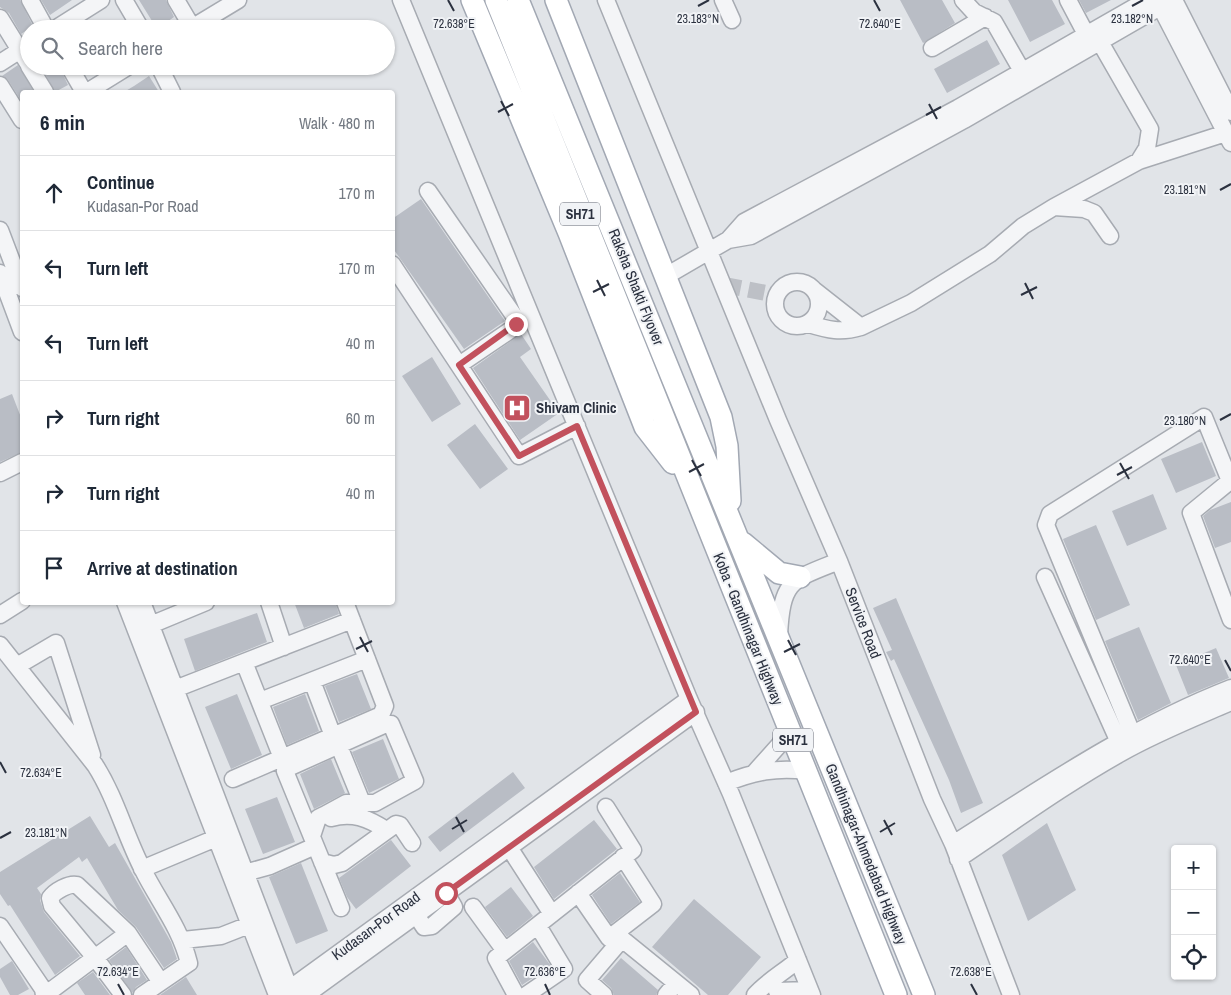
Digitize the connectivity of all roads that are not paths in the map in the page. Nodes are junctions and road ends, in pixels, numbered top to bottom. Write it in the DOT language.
graph roads {
  1 [pos="30,0"];
  2 [pos="101,0"];
  3 [pos="124,0"];
  4 [pos="176,0"];
  5 [pos="238,0"];
  6 [pos="401,0"];
  7 [pos="472,0"];
  8 [pos="496,0"];
  9 [pos="518,0"];
  10 [pos="556,0"];
  11 [pos="606,0"];
  12 [pos="723,0"];
  13 [pos="963,0"];
  14 [pos="1068,0"];
  15 [pos="1162,1"];
  16 [pos="218,5"];
  17 [pos="985,17"];
  18 [pos="0,18"];
  19 [pos="41,20"];
  20 [pos="69,20"];
  21 [pos="136,20"];
  22 [pos="187,20"];
  23 [pos="200,20"];
  24 [pos="732,20"];
  25 [pos="1093,39"];
  26 [pos="20,43"];
  27 [pos="932,48"];
  28 [pos="20,50"];
  29 [pos="0,63"];
  30 [pos="1022,71"];
  31 [pos="35,75"];
  32 [pos="75,75"];
  33 [pos="115,75"];
  34 [pos="163,75"];
  35 [pos="0,85"];
  36 [pos="44,90"];
  37 [pos="87,90"];
  38 [pos="92,90"];
  39 [pos="171,90"];
  40 [pos="1231,112"];
  41 [pos="20,117"];
  42 [pos="1229,138"];
  43 [pos="1139,161"];
  44 [pos="428,191"];
  45 [pos="1054,207"];
  46 [pos="0,230"];
  47 [pos="1110,236"];
  48 [pos="728,240"];
  49 [pos="711,252"];
  50 [pos="395,269"];
  51 [pos="666,276"];
  52 [pos="9,284"];
  53 [pos="814,290"];
  54 [pos="809,324"];
  55 [pos="20,325"];
  56 [pos="861,327"];
  57 [pos="459,365"];
  58 [pos="577,426"];
  59 [pos="20,463"];
  60 [pos="0,473"];
  61 [pos="690,486"];
  62 [pos="734,528"];
  63 [pos="839,561"];
  64 [pos="800,577"];
  65 [pos="1045,577"];
  66 [pos="20,602"];
  67 [pos="127,605"];
  68 [pos="142,605"];
  69 [pos="199,605"];
  70 [pos="270,605"];
  71 [pos="346,605"];
  72 [pos="0,615"];
  73 [pos="352,620"];
  74 [pos="1231,620"];
  75 [pos="143,628"];
  76 [pos="779,640"];
  77 [pos="0,645"];
  78 [pos="284,647"];
  79 [pos="367,659"];
  80 [pos="244,662"];
  81 [pos="17,666"];
  82 [pos="312,681"];
  83 [pos="1231,688"];
  84 [pos="175,689"];
  85 [pos="260,701"];
  86 [pos="1231,702"];
  87 [pos="693,705"];
  88 [pos="788,728"];
  89 [pos="1125,737"];
  90 [pos="336,741"];
  91 [pos="282,758"];
  92 [pos="95,765"];
  93 [pos="806,771"];
  94 [pos="755,772"];
  95 [pos="233,779"];
  96 [pos="726,783"];
  97 [pos="1051,789"];
  98 [pos="363,805"];
  99 [pos="606,806"];
  100 [pos="386,830"];
  101 [pos="314,836"];
  102 [pos="216,838"];
  103 [pos="505,841"];
  104 [pos="412,843"];
  105 [pos="956,851"];
  106 [pos="623,857"];
  107 [pos="322,862"];
  108 [pos="142,869"];
  109 [pos="245,873"];
  110 [pos="578,893"];
  111 [pos="473,907"];
  112 [pos="341,908"];
  113 [pos="412,909"];
  114 [pos="552,914"];
  115 [pos="249,925"];
  116 [pos="0,926"];
  117 [pos="538,926"];
  118 [pos="128,934"];
  119 [pos="183,940"];
  120 [pos="506,951"];
  121 [pos="96,959"];
  122 [pos="798,960"];
  123 [pos="160,980"];
  124 [pos="775,988"];
  125 [pos="671,989"];
  126 [pos="285,993"];
  127 [pos="811,993"];
  128 [pos="44,995"];
  129 [pos="123,995"];
  130 [pos="142,995"];
  131 [pos="306,995"];
  132 [pos="516,995"];
  133 [pos="526,995"];
  134 [pos="604,995"];
  135 [pos="691,995"];
  136 [pos="755,995"];
  137 [pos="896,995"];
  138 [pos="924,995"];
  139 [pos="1011,995"];
  1 -- 19 [label="street"];
  2 -- 20 [label="street"];
  3 -- 21 [label="street"];
  4 -- 22 [label="street"];
  5 -- 16 [label="street"];
  6 -- 58 [label="street"];
  7 -- 61 [label="main road"];
  8 -- 61 [label="main road, Raksha Shakti Flyover / SH71"];
  9 -- 62 [label="main road, Raksha Shakti Flyover / SH71"];
  10 -- 51 [label="main road"];
  11 -- 49 [label="street, Service Road"];
  12 -- 24 [label="street"];
  13 -- 17 [label="street"];
  14 -- 25 [label="street"];
  15 -- 25 [label="street"];
  15 -- 40 [label="street"];
  15 -- 42 [label="street"];
  16 -- 23 [label="street"];
  17 -- 27 [label="street"];
  17 -- 30 [label="street"];
  18 -- 26 [label="street"];
  25 -- 30 [label="street"];
  25 -- 43 [label="street"];
  25 -- 48 [label="street"];
  28 -- 29 [label="street"];
  30 -- 48 [label="street"];
  31 -- 36 [label="street"];
  32 -- 37 [label="street"];
  33 -- 38 [label="street"];
  34 -- 39 [label="street"];
  35 -- 41 [label="street"];
  42 -- 43 [label="street"];
  43 -- 45 [label="street"];
  44 -- 57 [label="street"];
  45 -- 47 [label="street"];
  45 -- 56 [label="street"];
  46 -- 52 [label="street"];
  48 -- 49 [label="street"];
  49 -- 51 [label="street"];
  49 -- 63 [label="street, Service Road"];
  50 -- 57 [label="street"];
  51 -- 62 [label="main road"];
  52 -- 55 [label="street"];
  53 -- 54 [label="street"];
  53 -- 54 [label="street"];
  53 -- 56 [label="street"];
  54 -- 56 [label="street"];
  57 -- 58 [label="street"];
  58 -- 87 [label="street"];
  59 -- 60 [label="street"];
  61 -- 88 [label="main road, Koba - Gandhinagar Highway / SH71"];
  62 -- 64 [label="main road"];
  62 -- 76 [label="main road, Gandhinagar-Ahmedabad Highway / SH71"];
  63 -- 64 [label="street"];
  63 -- 105 [label="street, Service Road"];
  64 -- 76 [label="street"];
  65 -- 89 [label="street"];
  66 -- 72 [label="street"];
  67 -- 75 [label="street"];
  68 -- 75 [label="street"];
  69 -- 75 [label="street"];
  70 -- 78 [label="street"];
  71 -- 73 [label="street"];
  73 -- 78 [label="street"];
  73 -- 79 [label="street"];
  74 -- 89 [label="street"];
  75 -- 84 [label="street"];
  75 -- 102 [label="street"];
  76 -- 138 [label="main road, Gandhinagar-Ahmedabad Highway / SH71"];
  77 -- 81 [label="street"];
  78 -- 80 [label="street"];
  79 -- 82 [label="street"];
  79 -- 90 [label="street"];
  80 -- 84 [label="street"];
  80 -- 85 [label="street"];
  81 -- 92 [label="street"];
  81 -- 92 [label="street"];
  82 -- 85 [label="street"];
  82 -- 90 [label="street"];
  83 -- 89 [label="street"];
  84 -- 109 [label="street"];
  85 -- 91 [label="street"];
  86 -- 97 [label="street"];
  87 -- 96 [label="street"];
  87 -- 103 [label="street, Kudasan-Por Road"];
  88 -- 93 [label="main road, Koba - Gandhinagar Highway / SH71"];
  88 -- 94 [label="street"];
  89 -- 97 [label="street"];
  90 -- 91 [label="street"];
  90 -- 98 [label="street"];
  90 -- 98 [label="street"];
  90 -- 101 [label="street"];
  91 -- 95 [label="street"];
  92 -- 108 [label="street"];
  93 -- 94 [label="street"];
  93 -- 137 [label="main road, Koba - Gandhinagar Highway / SH71"];
  94 -- 96 [label="street"];
  96 -- 122 [label="street"];
  97 -- 105 [label="street"];
  98 -- 101 [label="street"];
  99 -- 106 [label="street"];
  100 -- 101 [label="street"];
  100 -- 104 [label="street"];
  100 -- 107 [label="street"];
  101 -- 107 [label="street"];
  101 -- 109 [label="street"];
  102 -- 108 [label="street"];
  102 -- 115 [label="street"];
  103 -- 113 [label="street, Kudasan-Por Road"];
  103 -- 113 [label="street, Kudasan-Por Road"];
  103 -- 114 [label="street"];
  105 -- 139 [label="street, Service Road"];
  106 -- 110 [label="street"];
  106 -- 110 [label="street"];
  107 -- 112 [label="street"];
  108 -- 119 [label="street"];
  109 -- 126 [label="street"];
  110 -- 114 [label="street"];
  111 -- 120 [label="street"];
  113 -- 126 [label="street, Kudasan-Por Road"];
  113 -- 131 [label="street, Kudasan-Por Road"];
  114 -- 117 [label="street"];
  115 -- 119 [label="street"];
  115 -- 126 [label="street"];
  116 -- 128 [label="street"];
  117 -- 120 [label="street"];
  117 -- 133 [label="street"];
  118 -- 121 [label="street"];
  118 -- 121 [label="street"];
  118 -- 123 [label="street"];
  119 -- 123 [label="street"];
  120 -- 132 [label="street"];
  121 -- 128 [label="street"];
  121 -- 129 [label="street"];
  122 -- 124 [label="street"];
  122 -- 127 [label="street"];
  123 -- 130 [label="street"];
  124 -- 127 [label="street"];
  124 -- 136 [label="street"];
  125 -- 134 [label="street"];
  125 -- 135 [label="street"];
}
